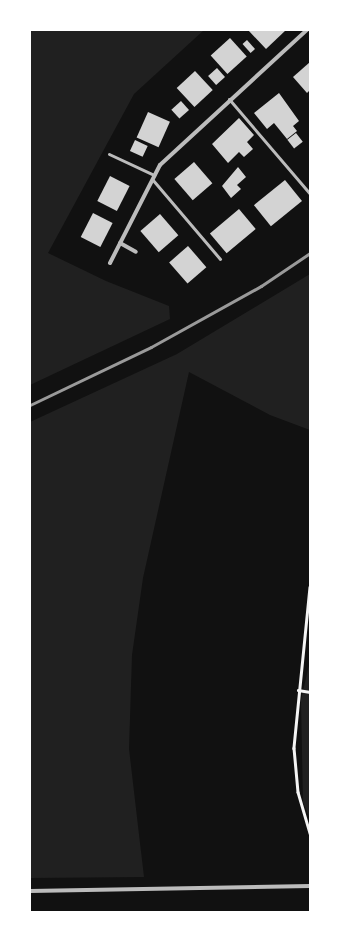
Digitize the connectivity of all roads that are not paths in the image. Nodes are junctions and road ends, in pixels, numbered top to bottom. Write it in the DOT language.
graph roads {
  1 [pos="307,30"];
  2 [pos="228,99"];
  3 [pos="109,154"];
  4 [pos="153,177"];
  5 [pos="310,194"];
  6 [pos="120,243"];
  7 [pos="136,252"];
  8 [pos="220,259"];
  9 [pos="110,263"];
  10 [pos="310,886"];
  11 [pos="30,891"];
  1 -- 2 [label="street"];
  2 -- 4 [label="street"];
  2 -- 5 [label="lane"];
  3 -- 4 [label="lane"];
  4 -- 6 [label="street"];
  4 -- 8 [label="lane"];
  6 -- 7 [label="street"];
  6 -- 9 [label="street"];
  10 -- 11 [label="street"];
}
